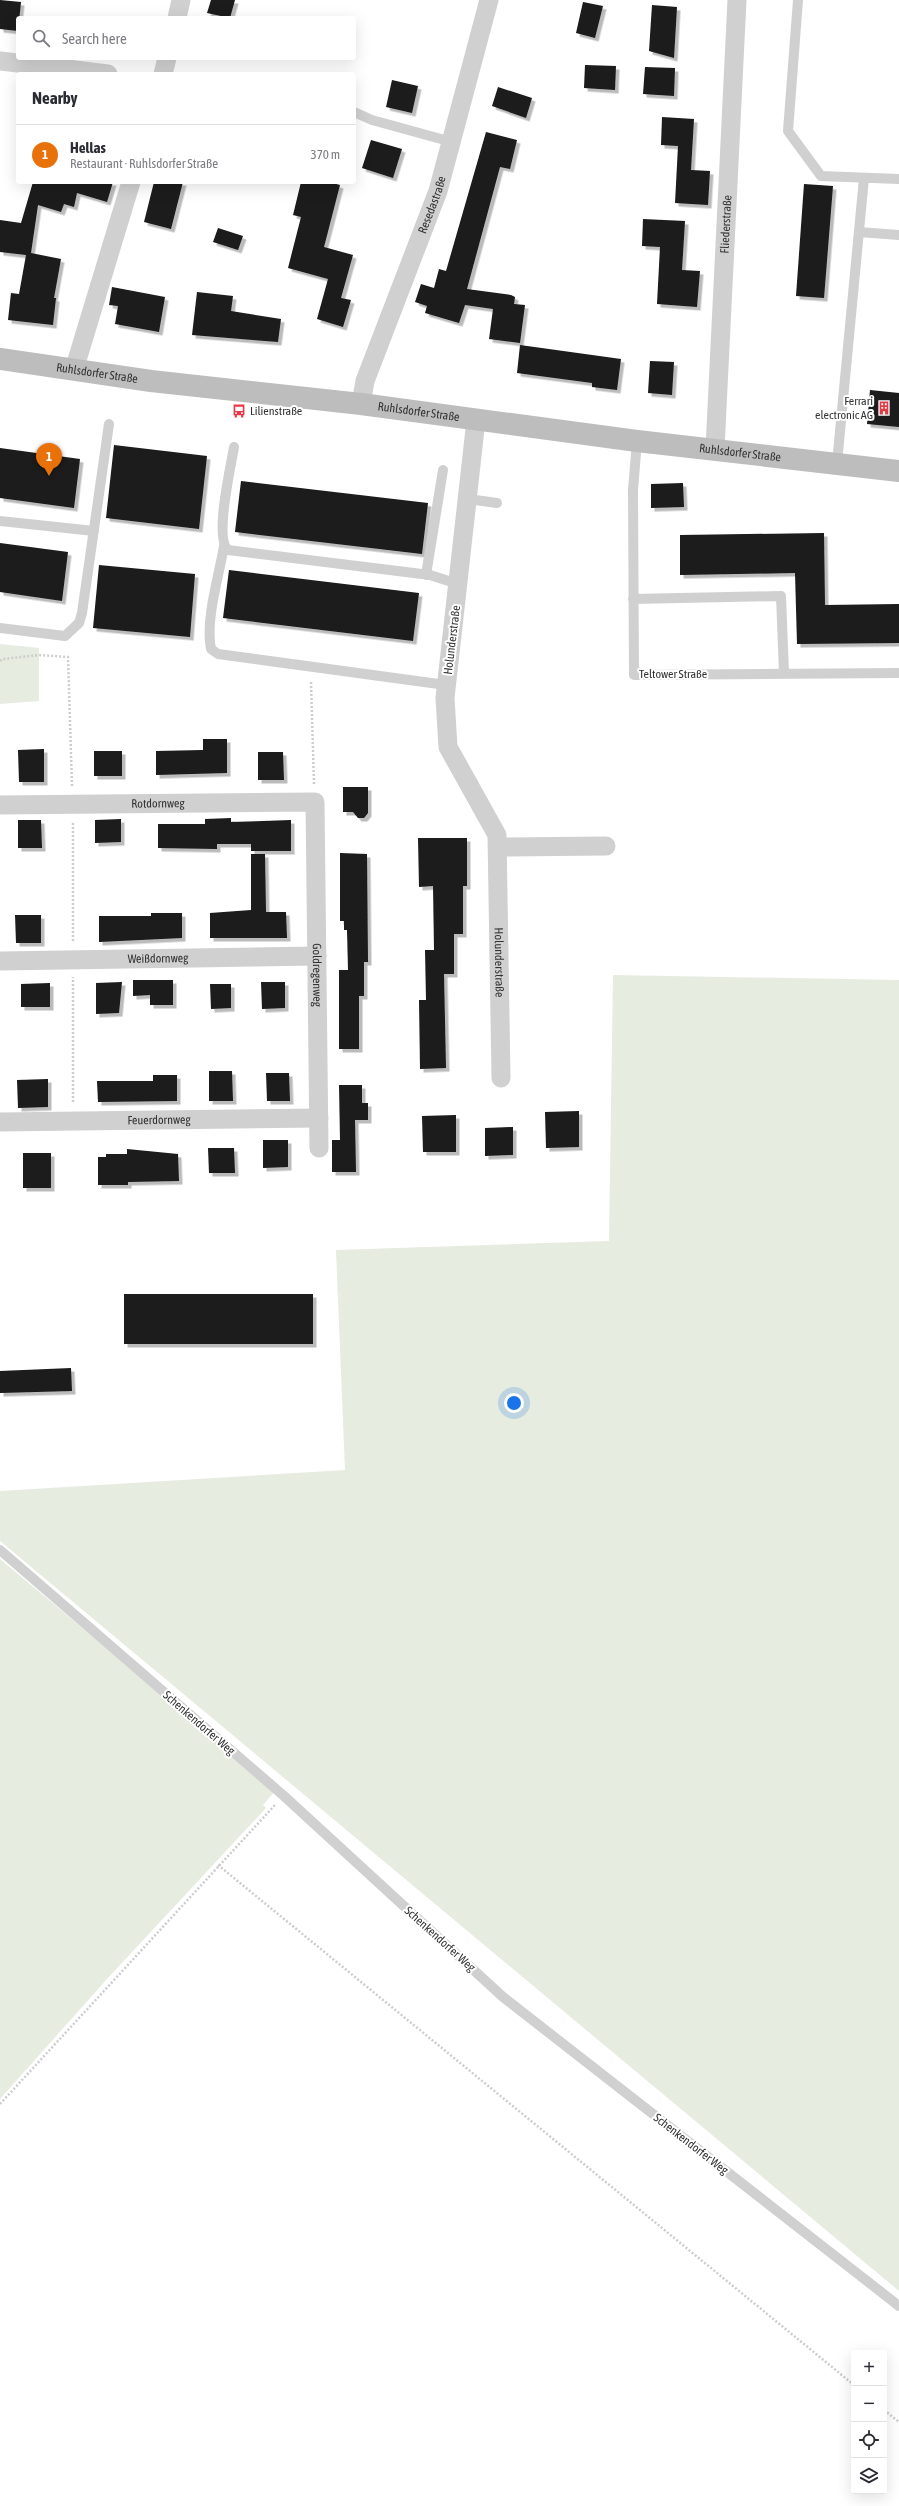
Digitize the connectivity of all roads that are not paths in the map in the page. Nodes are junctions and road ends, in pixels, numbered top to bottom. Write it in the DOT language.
graph roads {
  1 [pos="181,0"];
  2 [pos="489,0"];
  3 [pos="737,0"];
  4 [pos="798,0"];
  5 [pos="177,16"];
  6 [pos="166,60"];
  7 [pos="0,61"];
  8 [pos="91,72"];
  9 [pos="164,72"];
  10 [pos="356,113"];
  11 [pos="452,142"];
  12 [pos="864,178"];
  13 [pos="899,179"];
  14 [pos="130,184"];
  15 [pos="859,232"];
  16 [pos="899,235"];
  17 [pos="0,359"];
  18 [pos="74,370"];
  19 [pos="361,404"];
  20 [pos="476,420"];
  21 [pos="110,424"];
  22 [pos="637,440"];
  23 [pos="234,447"];
  24 [pos="715,449"];
  25 [pos="837,464"];
  26 [pos="443,470"];
  27 [pos="899,471"];
  28 [pos="468,499"];
  29 [pos="497,503"];
  30 [pos="0,521"];
  31 [pos="94,531"];
  32 [pos="224,546"];
  33 [pos="426,575"];
  34 [pos="458,584"];
  35 [pos="633,599"];
  36 [pos="0,628"];
  37 [pos="784,673"];
  38 [pos="899,673"];
  39 [pos="446,685"];
  40 [pos="315,802"];
  41 [pos="0,805"];
  42 [pos="606,846"];
  43 [pos="498,847"];
  44 [pos="317,956"];
  45 [pos="0,961"];
  46 [pos="501,1078"];
  47 [pos="319,1118"];
  48 [pos="0,1122"];
  49 [pos="319,1148"];
  50 [pos="0,1550"];
  51 [pos="899,2306"];
  1 -- 5 [label="street"];
  2 -- 11 [label="street, Resedastraße"];
  3 -- 24 [label="street, Fliederstraße"];
  4 -- 12 [label="lane"];
  6 -- 9 [label="street"];
  7 -- 8 [label="street"];
  10 -- 11 [label="lane"];
  11 -- 19 [label="street, Resedastraße"];
  12 -- 13 [label="lane"];
  12 -- 15 [label="lane"];
  14 -- 18 [label="street"];
  15 -- 16 [label="lane"];
  15 -- 25 [label="lane"];
  17 -- 18 [label="main road, Ruhlsdorfer Straße"];
  18 -- 19 [label="main road, Ruhlsdorfer Straße"];
  19 -- 20 [label="main road, Ruhlsdorfer Straße"];
  20 -- 22 [label="main road, Ruhlsdorfer Straße"];
  20 -- 28 [label="street, Holunderstraße"];
  21 -- 31 [label="lane"];
  22 -- 24 [label="main road, Ruhlsdorfer Straße"];
  22 -- 35 [label="lane, Teltower Straße"];
  23 -- 32 [label="lane"];
  24 -- 25 [label="main road, Ruhlsdorfer Straße"];
  25 -- 27 [label="main road, Ruhlsdorfer Straße"];
  26 -- 33 [label="lane"];
  28 -- 29 [label="lane"];
  28 -- 34 [label="street, Holunderstraße"];
  30 -- 31 [label="lane"];
  31 -- 36 [label="lane"];
  32 -- 33 [label="lane"];
  32 -- 39 [label="lane"];
  33 -- 34 [label="lane"];
  34 -- 39 [label="street, Holunderstraße"];
  35 -- 37 [label="lane"];
  35 -- 37 [label="lane, Teltower Straße"];
  37 -- 38 [label="lane, Teltower Straße"];
  39 -- 43 [label="street, Holunderstraße"];
  40 -- 41 [label="street, Rotdornweg"];
  40 -- 44 [label="street, Goldregenweg"];
  42 -- 43 [label="street"];
  43 -- 46 [label="street, Holunderstraße"];
  44 -- 45 [label="street, Weißdornweg"];
  44 -- 47 [label="street, Goldregenweg"];
  47 -- 48 [label="street, Feuerdornweg"];
  47 -- 49 [label="street, Goldregenweg"];
  50 -- 51 [label="lane, Schenkendorfer Weg"];
}
